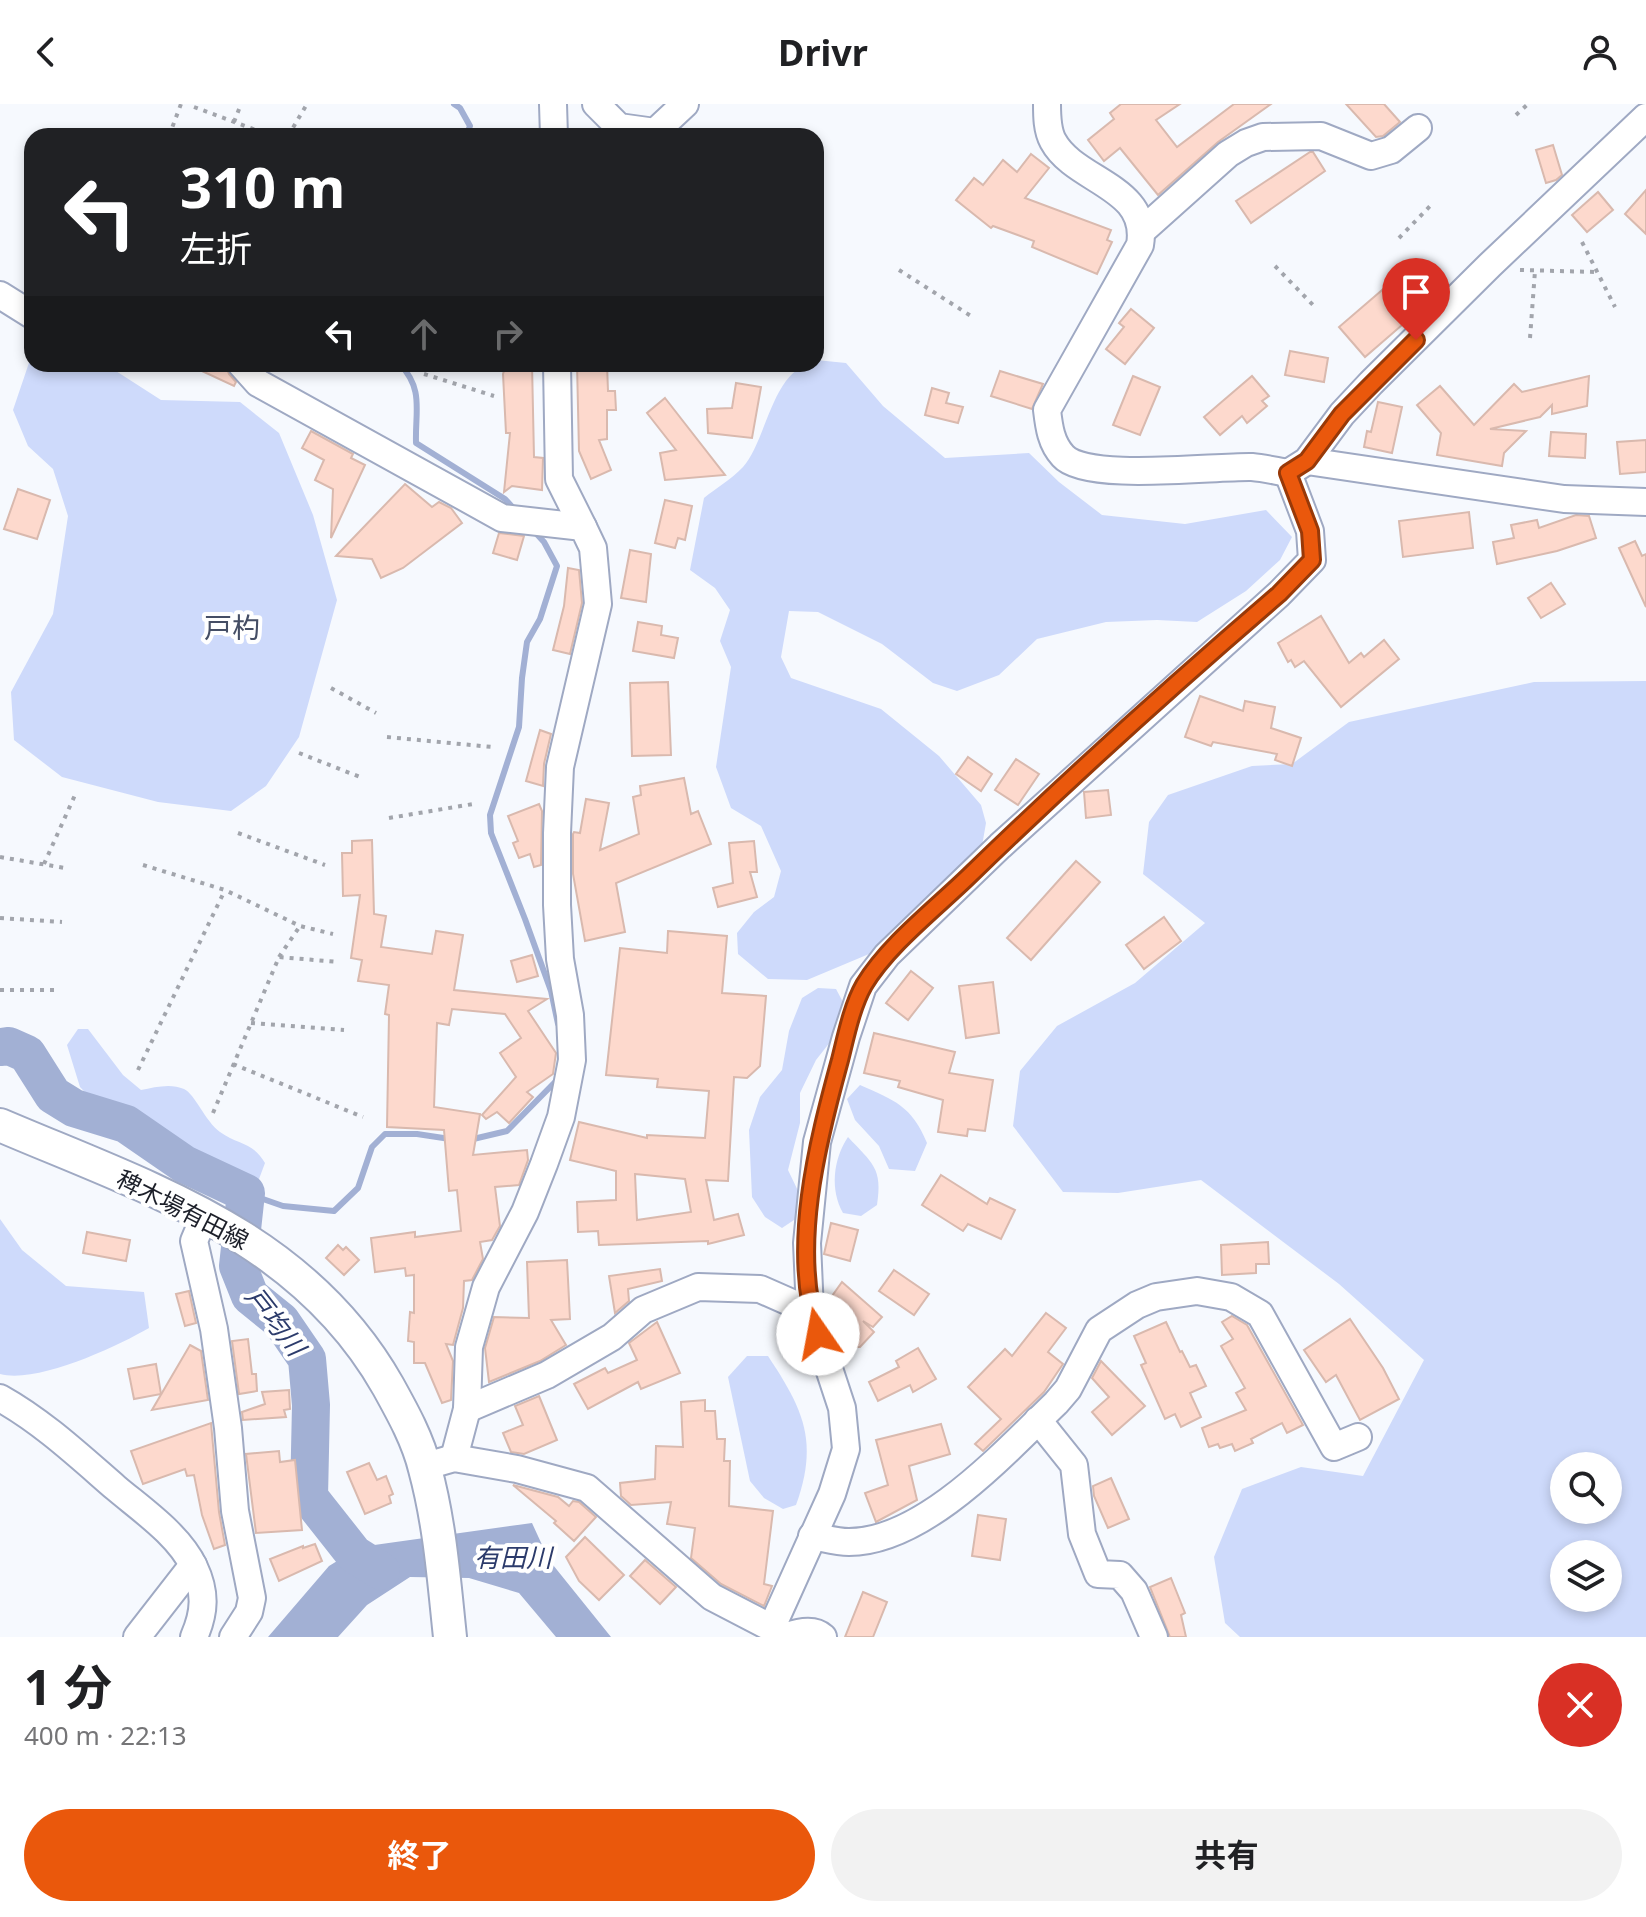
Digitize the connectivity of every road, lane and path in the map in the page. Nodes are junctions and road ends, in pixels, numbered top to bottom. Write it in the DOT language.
graph roads {
  1 [pos="181,104"];
  2 [pos="241,104"];
  3 [pos="307,104"];
  4 [pos="553,104"];
  5 [pos="596,104"];
  6 [pos="685,104"];
  7 [pos="1069,104"];
  8 [pos="1528,104"];
  9 [pos="194,107"];
  10 [pos="1047,112"];
  11 [pos="1516,115"];
  12 [pos="1646,117"];
  13 [pos="234,122"];
  14 [pos="172,128"];
  15 [pos="246,128"];
  16 [pos="293,128"];
  17 [pos="554,128"];
  18 [pos="626,128"];
  19 [pos="659,128"];
  20 [pos="1418,128"];
  21 [pos="1433,203"];
  22 [pos="1143,230"];
  23 [pos="1399,238"];
  24 [pos="1582,242"];
  25 [pos="1275,266"];
  26 [pos="899,270"];
  27 [pos="1511,270"];
  28 [pos="1535,271"];
  29 [pos="1597,272"];
  30 [pos="0,295"];
  31 [pos="1315,307"];
  32 [pos="1615,307"];
  33 [pos="24,310"];
  34 [pos="971,316"];
  35 [pos="1530,338"];
  36 [pos="248,372"];
  37 [pos="557,372"];
  38 [pos="424,374"];
  39 [pos="494,396"];
  40 [pos="1297,467"];
  41 [pos="1646,502"];
  42 [pos="583,527"];
  43 [pos="331,688"];
  44 [pos="376,713"];
  45 [pos="387,737"];
  46 [pos="492,747"];
  47 [pos="299,753"];
  48 [pos="360,777"];
  49 [pos="75,795"];
  50 [pos="473,804"];
  51 [pos="389,818"];
  52 [pos="238,833"];
  53 [pos="0,857"];
  54 [pos="44,864"];
  55 [pos="143,865"];
  56 [pos="325,865"];
  57 [pos="65,868"];
  58 [pos="225,890"];
  59 [pos="0,918"];
  60 [pos="62,922"];
  61 [pos="300,926"];
  62 [pos="333,934"];
  63 [pos="279,957"];
  64 [pos="338,962"];
  65 [pos="0,990"];
  66 [pos="58,990"];
  67 [pos="251,1023"];
  68 [pos="344,1030"];
  69 [pos="233,1064"];
  70 [pos="138,1070"];
  71 [pos="213,1113"];
  72 [pos="363,1117"];
  73 [pos="0,1125"];
  74 [pos="213,1219"];
  75 [pos="810,1311"];
  76 [pos="0,1398"];
  77 [pos="467,1409"];
  78 [pos="1038,1420"];
  79 [pos="1358,1437"];
  80 [pos="439,1463"];
  81 [pos="812,1536"];
  82 [pos="193,1565"];
  83 [pos="769,1631"];
  84 [pos="137,1637"];
  85 [pos="194,1637"];
  86 [pos="233,1637"];
  87 [pos="450,1637"];
  88 [pos="823,1637"];
  89 [pos="1154,1637"];
  1 -- 14 [label="path"];
  2 -- 13 [label="path"];
  3 -- 16 [label="path"];
  4 -- 17 [label="street"];
  5 -- 18 [label="street"];
  6 -- 19 [label="street"];
  7 -- 10 [label="street"];
  8 -- 11 [label="path"];
  9 -- 13 [label="path"];
  10 -- 22 [label="street"];
  12 -- 40 [label="street"];
  13 -- 15 [label="path"];
  20 -- 22 [label="street"];
  21 -- 23 [label="path"];
  22 -- 40 [label="street"];
  24 -- 29 [label="path"];
  25 -- 31 [label="path"];
  26 -- 34 [label="path"];
  27 -- 28 [label="path"];
  28 -- 29 [label="path"];
  28 -- 35 [label="path"];
  29 -- 32 [label="path"];
  30 -- 33 [label="street"];
  36 -- 42 [label="street"];
  37 -- 42 [label="street"];
  38 -- 39 [label="path"];
  40 -- 41 [label="street"];
  40 -- 75 [label="street"];
  42 -- 77 [label="street"];
  43 -- 44 [label="path"];
  45 -- 46 [label="path"];
  47 -- 48 [label="path"];
  49 -- 54 [label="path"];
  50 -- 51 [label="path"];
  52 -- 56 [label="path"];
  53 -- 54 [label="path"];
  54 -- 57 [label="path"];
  55 -- 58 [label="path"];
  58 -- 61 [label="path"];
  58 -- 70 [label="path"];
  59 -- 60 [label="path"];
  61 -- 62 [label="path"];
  61 -- 63 [label="path"];
  63 -- 64 [label="path"];
  63 -- 67 [label="path"];
  65 -- 66 [label="path"];
  67 -- 68 [label="path"];
  67 -- 69 [label="path"];
  69 -- 71 [label="path"];
  69 -- 72 [label="path"];
  73 -- 74 [label="main road, 稗木場有田線"];
  74 -- 80 [label="main road, 稗木場有田線"];
  74 -- 86 [label="street"];
  75 -- 77 [label="street"];
  75 -- 81 [label="street"];
  76 -- 82 [label="street"];
  77 -- 80 [label="street"];
  78 -- 79 [label="street"];
  78 -- 81 [label="street"];
  78 -- 89 [label="street"];
  80 -- 83 [label="street"];
  80 -- 87 [label="main road, 稗木場有田線"];
  81 -- 83 [label="street"];
  82 -- 84 [label="street"];
  82 -- 85 [label="street"];
  83 -- 88 [label="street"];
}
